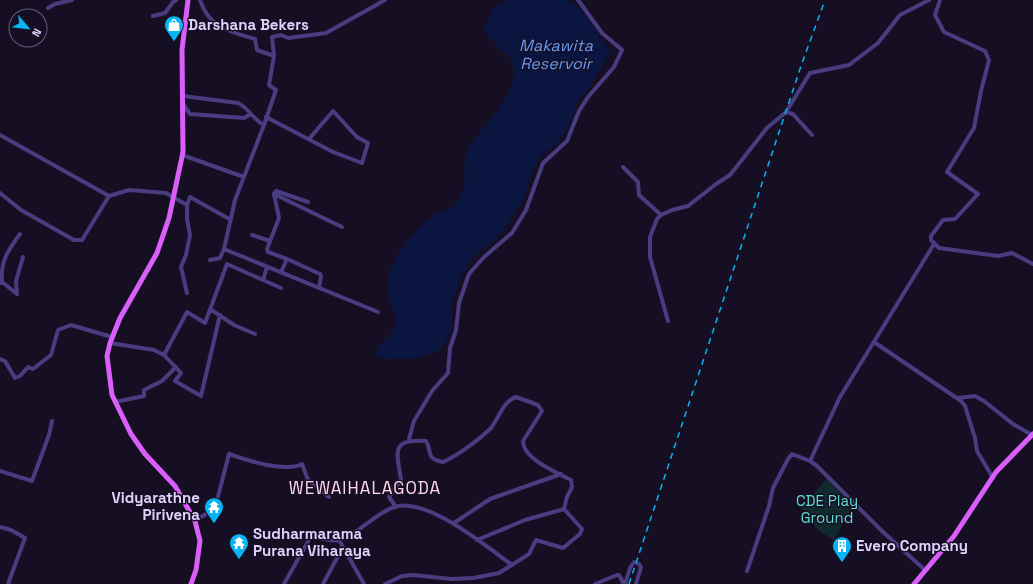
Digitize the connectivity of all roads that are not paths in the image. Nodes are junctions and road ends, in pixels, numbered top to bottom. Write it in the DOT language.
graph roads {
  1 [pos="72,0"];
  2 [pos="176,0"];
  3 [pos="188,0"];
  4 [pos="200,0"];
  5 [pos="385,0"];
  6 [pos="578,0"];
  7 [pos="929,0"];
  8 [pos="940,0"];
  9 [pos="48,8"];
  10 [pos="153,16"];
  11 [pos="274,56"];
  12 [pos="183,96"];
  13 [pos="183,104"];
  14 [pos="786,112"];
  15 [pos="251,114"];
  16 [pos="266,116"];
  17 [pos="264,125"];
  18 [pos="0,134"];
  19 [pos="812,135"];
  20 [pos="309,139"];
  21 [pos="182,155"];
  22 [pos="623,167"];
  23 [pos="244,177"];
  24 [pos="0,193"];
  25 [pos="274,194"];
  26 [pos="109,196"];
  27 [pos="174,197"];
  28 [pos="308,202"];
  29 [pos="187,205"];
  30 [pos="661,215"];
  31 [pos="231,220"];
  32 [pos="342,227"];
  33 [pos="20,234"];
  34 [pos="252,235"];
  35 [pos="270,241"];
  36 [pos="934,244"];
  37 [pos="224,249"];
  38 [pos="23,257"];
  39 [pos="286,259"];
  40 [pos="210,260"];
  41 [pos="1033,264"];
  42 [pos="268,267"];
  43 [pos="281,272"];
  44 [pos="263,280"];
  45 [pos="1,282"];
  46 [pos="281,288"];
  47 [pos="318,288"];
  48 [pos="187,293"];
  49 [pos="210,309"];
  50 [pos="378,312"];
  51 [pos="220,315"];
  52 [pos="668,321"];
  53 [pos="255,334"];
  54 [pos="111,340"];
  55 [pos="874,342"];
  56 [pos="164,355"];
  57 [pos="0,359"];
  58 [pos="176,367"];
  59 [pos="957,398"];
  60 [pos="115,402"];
  61 [pos="52,421"];
  62 [pos="1033,435"];
  63 [pos="409,439"];
  64 [pos="810,461"];
  65 [pos="0,471"];
  66 [pos="561,474"];
  67 [pos="993,478"];
  68 [pos="329,496"];
  69 [pos="396,507"];
  70 [pos="564,509"];
  71 [pos="195,521"];
  72 [pos="454,523"];
  73 [pos="0,527"];
  74 [pos="339,540"];
  75 [pos="477,540"];
  76 [pos="343,547"];
  77 [pos="512,564"];
  78 [pos="925,570"];
  79 [pos="746,571"];
  80 [pos="8,584"];
  81 [pos="191,584"];
  82 [pos="284,584"];
  83 [pos="323,584"];
  84 [pos="364,584"];
  85 [pos="385,584"];
  86 [pos="595,584"];
  87 [pos="625,584"];
  88 [pos="636,584"];
  89 [pos="914,584"];
  1 -- 9 [label="street"];
  2 -- 10 [label="street"];
  3 -- 12 [label="main road"];
  4 -- 11 [label="street"];
  5 -- 11 [label="street"];
  6 -- 63 [label="street"];
  7 -- 14 [label="street"];
  8 -- 36 [label="street"];
  11 -- 16 [label="street"];
  12 -- 13 [label="main road"];
  12 -- 15 [label="street"];
  13 -- 15 [label="street"];
  13 -- 21 [label="main road"];
  14 -- 19 [label="street"];
  14 -- 30 [label="street"];
  15 -- 17 [label="street"];
  16 -- 17 [label="street"];
  16 -- 20 [label="street"];
  17 -- 23 [label="street"];
  18 -- 26 [label="street"];
  21 -- 23 [label="street"];
  21 -- 27 [label="main road"];
  22 -- 30 [label="street"];
  23 -- 31 [label="street"];
  24 -- 26 [label="street"];
  25 -- 28 [label="street"];
  25 -- 32 [label="street"];
  25 -- 35 [label="street"];
  26 -- 27 [label="street"];
  27 -- 29 [label="street"];
  27 -- 54 [label="main road"];
  29 -- 31 [label="street"];
  29 -- 48 [label="street"];
  30 -- 52 [label="street"];
  31 -- 37 [label="street"];
  33 -- 45 [label="street"];
  34 -- 35 [label="street"];
  35 -- 39 [label="street"];
  36 -- 41 [label="street"];
  36 -- 55 [label="street"];
  37 -- 40 [label="street"];
  37 -- 42 [label="street"];
  38 -- 45 [label="street"];
  39 -- 43 [label="street"];
  39 -- 47 [label="street"];
  42 -- 43 [label="street"];
  42 -- 44 [label="street"];
  43 -- 47 [label="street"];
  44 -- 46 [label="street"];
  44 -- 49 [label="street"];
  47 -- 50 [label="street"];
  49 -- 51 [label="street"];
  49 -- 56 [label="street"];
  51 -- 53 [label="street"];
  51 -- 58 [label="street"];
  54 -- 56 [label="street"];
  54 -- 57 [label="street"];
  54 -- 60 [label="main road"];
  55 -- 59 [label="street"];
  55 -- 64 [label="street"];
  56 -- 58 [label="street"];
  58 -- 60 [label="street"];
  59 -- 62 [label="street"];
  59 -- 67 [label="street"];
  60 -- 71 [label="main road"];
  61 -- 65 [label="street"];
  62 -- 67 [label="main road"];
  63 -- 66 [label="street"];
  63 -- 69 [label="street"];
  64 -- 78 [label="street"];
  64 -- 79 [label="street"];
  66 -- 70 [label="street"];
  66 -- 72 [label="street"];
  67 -- 78 [label="main road"];
  68 -- 71 [label="street"];
  69 -- 72 [label="street"];
  69 -- 74 [label="street"];
  70 -- 75 [label="street"];
  70 -- 77 [label="street"];
  71 -- 81 [label="main road"];
  72 -- 75 [label="street"];
  73 -- 80 [label="street"];
  74 -- 76 [label="street"];
  74 -- 82 [label="street"];
  75 -- 77 [label="street"];
  76 -- 83 [label="street"];
  76 -- 84 [label="street"];
  77 -- 85 [label="street"];
  78 -- 89 [label="main road"];
  86 -- 87 [label="street"];
  87 -- 88 [label="street"];
}
